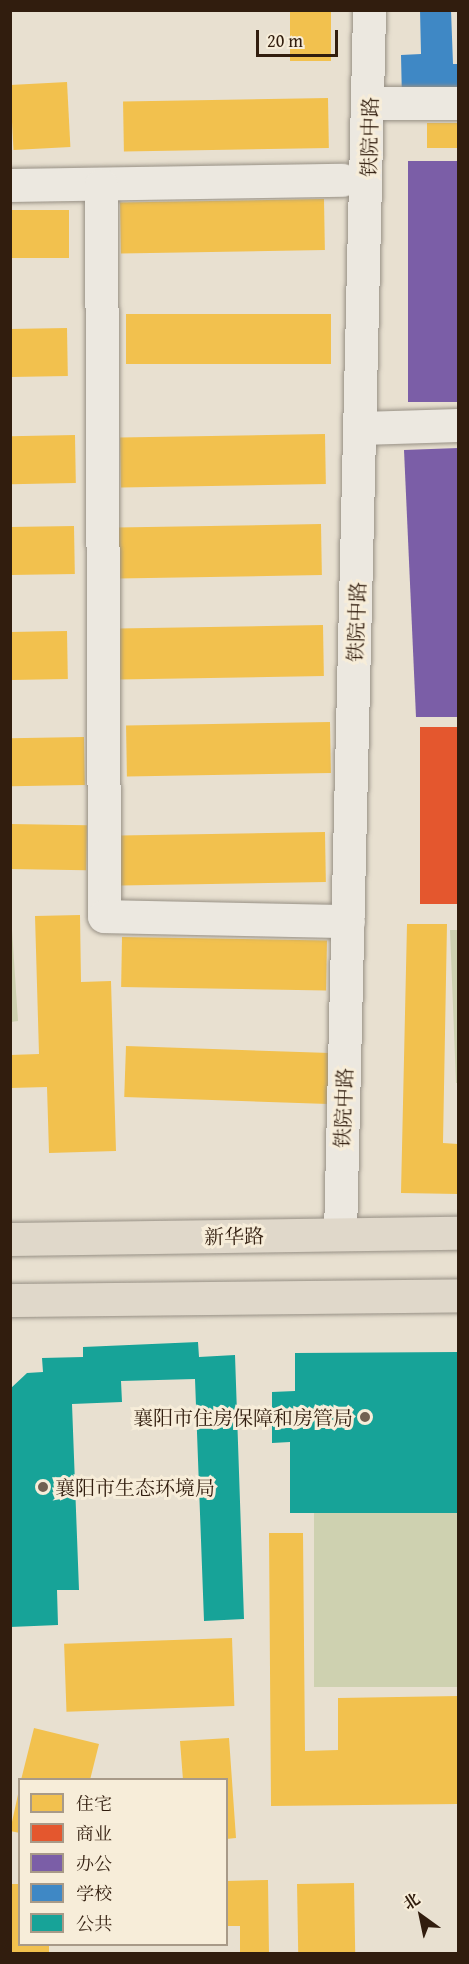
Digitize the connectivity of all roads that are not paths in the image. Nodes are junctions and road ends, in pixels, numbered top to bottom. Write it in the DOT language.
graph roads {
  1 [pos="369,10"];
  2 [pos="370,103"];
  3 [pos="459,103"];
  4 [pos="342,180"];
  5 [pos="10,185"];
  6 [pos="101,185"];
  7 [pos="459,425"];
  8 [pos="361,428"];
  9 [pos="348,921"];
  10 [pos="459,1233"];
  11 [pos="340,1234"];
  12 [pos="10,1239"];
  13 [pos="459,1295"];
  14 [pos="10,1300"];
  1 -- 2 [label="street, 铁院中路"];
  2 -- 3 [label="street"];
  2 -- 8 [label="street, 铁院中路"];
  4 -- 6 [label="street"];
  5 -- 6 [label="street"];
  6 -- 9 [label="street"];
  7 -- 8 [label="street"];
  8 -- 9 [label="street, 铁院中路"];
  9 -- 11 [label="street, 铁院中路"];
  10 -- 11 [label="main road, 新华路"];
  11 -- 12 [label="main road, 新华路"];
  13 -- 14 [label="main road"];
}
